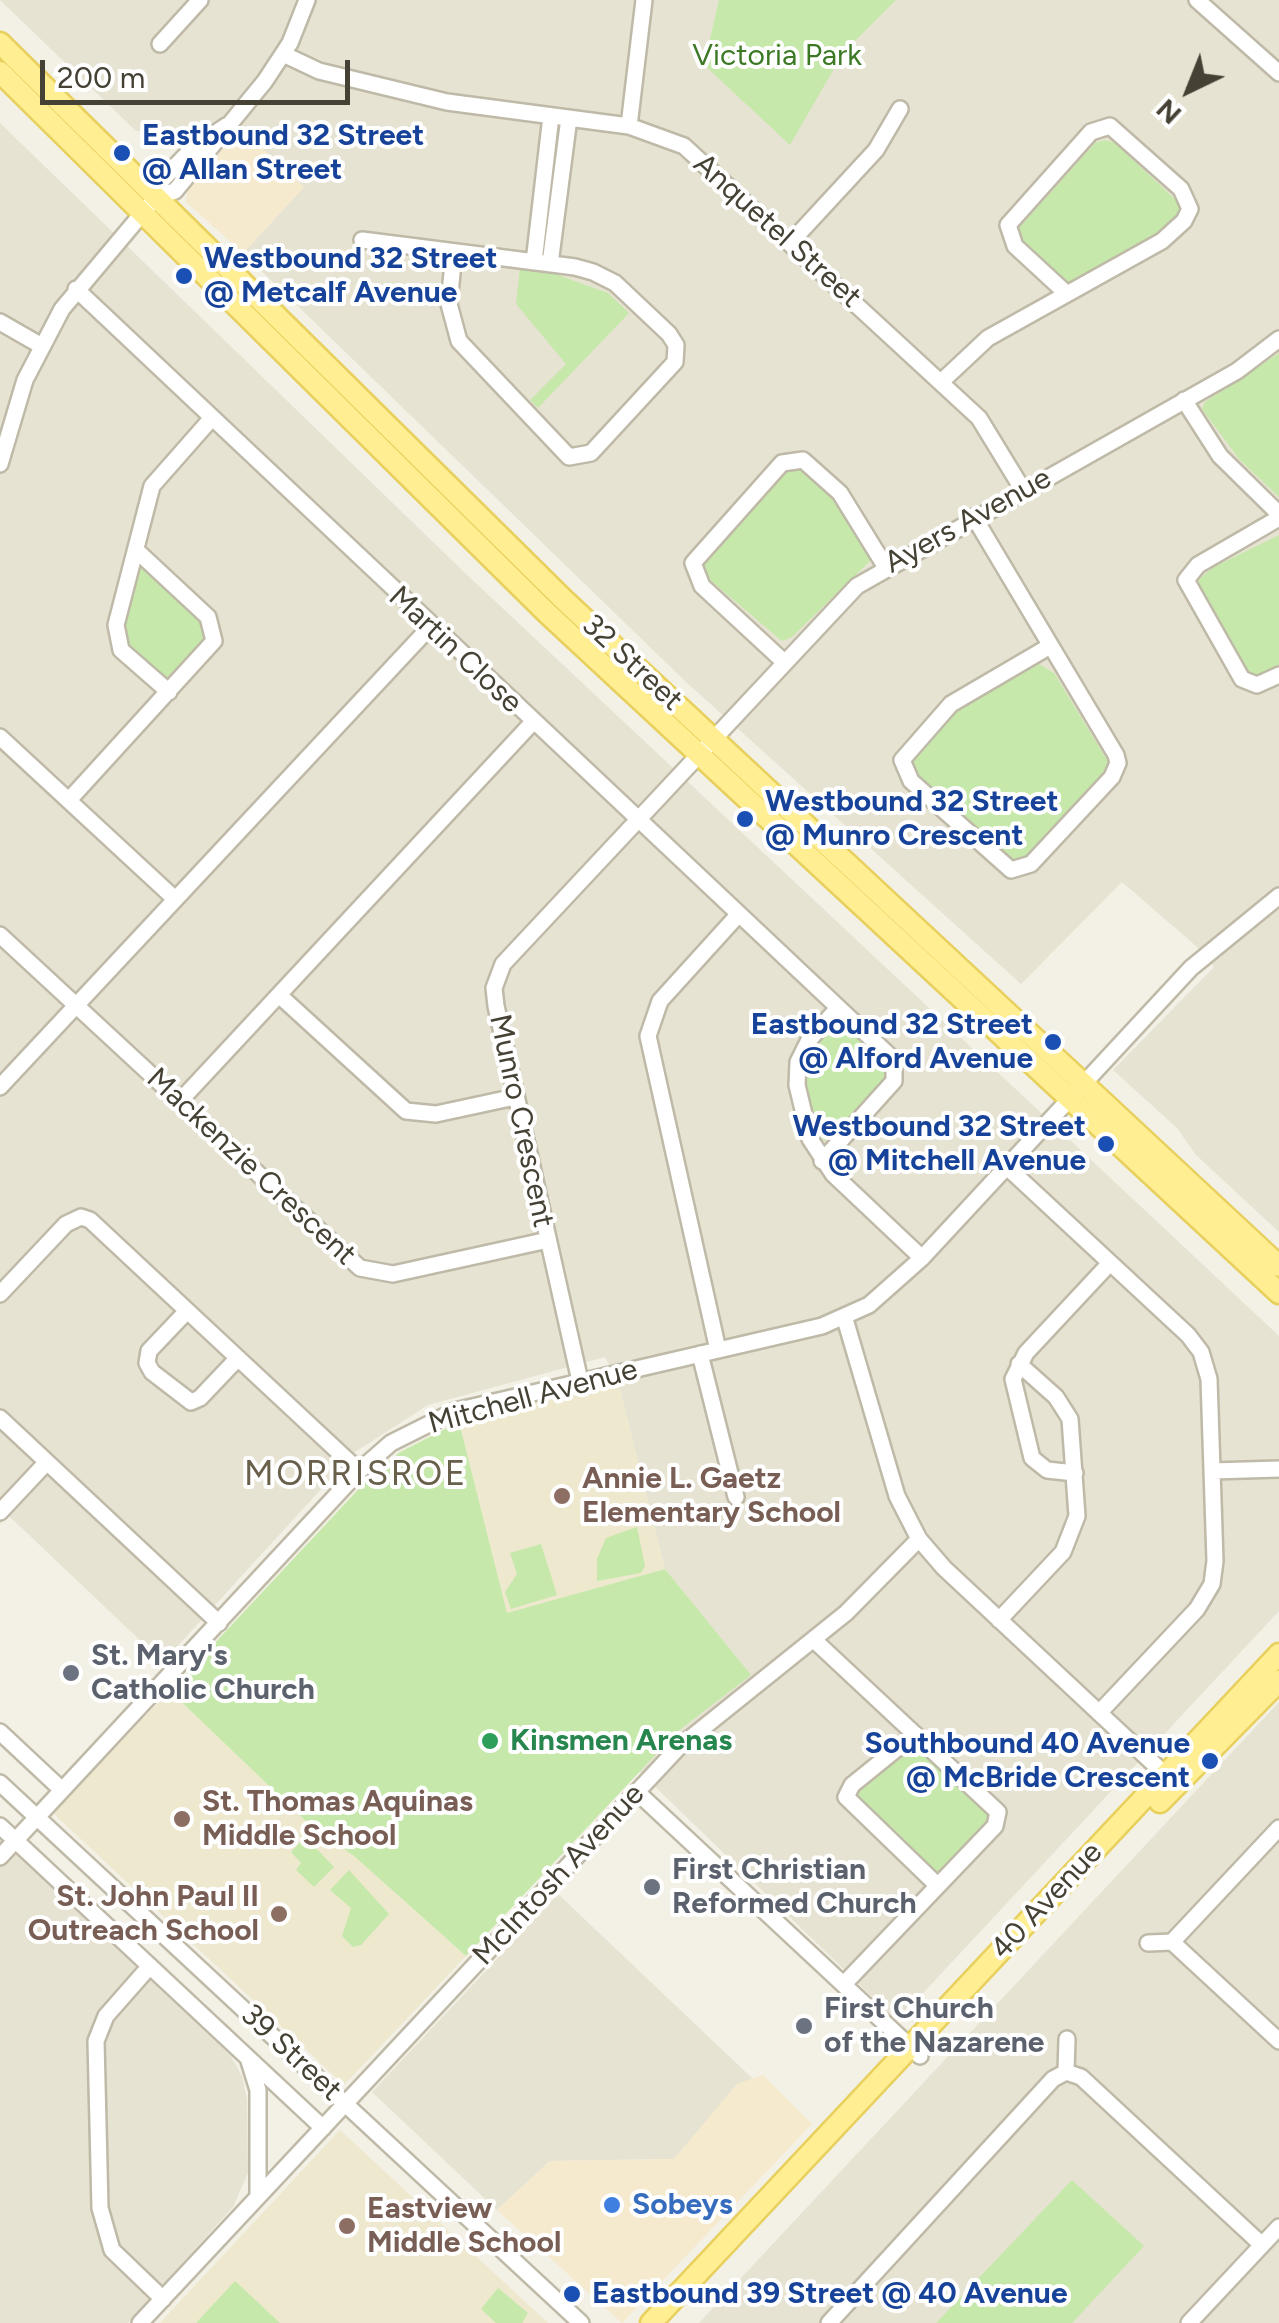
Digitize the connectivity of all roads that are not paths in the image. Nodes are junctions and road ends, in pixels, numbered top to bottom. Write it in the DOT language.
graph roads {
  1 [pos="200,0"];
  2 [pos="307,0"];
  3 [pos="644,0"];
  4 [pos="1197,0"];
  5 [pos="0,43"];
  6 [pos="160,44"];
  7 [pos="284,54"];
  8 [pos="0,72"];
  9 [pos="1279,74"];
  10 [pos="900,109"];
  11 [pos="551,116"];
  12 [pos="568,118"];
  13 [pos="630,126"];
  14 [pos="542,191"];
  15 [pos="560,192"];
  16 [pos="156,197"];
  17 [pos="142,214"];
  18 [pos="362,240"];
  19 [pos="790,242"];
  20 [pos="454,252"];
  21 [pos="542,263"];
  22 [pos="76,289"];
  23 [pos="1066,293"];
  24 [pos="0,322"];
  25 [pos="1279,339"];
  26 [pos="40,345"];
  27 [pos="941,382"];
  28 [pos="1184,400"];
  29 [pos="211,419"];
  30 [pos="0,464"];
  31 [pos="1023,490"];
  32 [pos="1279,516"];
  33 [pos="974,517"];
  34 [pos="136,550"];
  35 [pos="886,566"];
  36 [pos="430,627"];
  37 [pos="1050,646"];
  38 [pos="783,660"];
  39 [pos="1279,675"];
  40 [pos="169,692"];
  41 [pos="532,723"];
  42 [pos="0,736"];
  43 [pos="712,737"];
  44 [pos="696,754"];
  45 [pos="69,800"];
  46 [pos="635,819"];
  47 [pos="1279,896"];
  48 [pos="175,899"];
  49 [pos="738,915"];
  50 [pos="0,935"];
  51 [pos="279,995"];
  52 [pos="76,1006"];
  53 [pos="838,1008"];
  54 [pos="0,1088"];
  55 [pos="1077,1092"];
  56 [pos="516,1097"];
  57 [pos="179,1102"];
  58 [pos="822,1161"];
  59 [pos="1008,1167"];
  60 [pos="548,1240"];
  61 [pos="922,1258"];
  62 [pos="1110,1262"];
  63 [pos="1279,1266"];
  64 [pos="1279,1293"];
  65 [pos="0,1294"];
  66 [pos="187,1310"];
  67 [pos="844,1319"];
  68 [pos="718,1350"];
  69 [pos="700,1354"];
  70 [pos="238,1358"];
  71 [pos="1019,1364"];
  72 [pos="580,1381"];
  73 [pos="0,1418"];
  74 [pos="47,1462"];
  75 [pos="1279,1469"];
  76 [pos="360,1471"];
  77 [pos="1212,1471"];
  78 [pos="1076,1473"];
  79 [pos="736,1498"];
  80 [pos="0,1512"];
  81 [pos="919,1540"];
  82 [pos="999,1620"];
  83 [pos="219,1623"];
  84 [pos="814,1640"];
  85 [pos="1279,1654"];
  86 [pos="1279,1681"];
  87 [pos="1099,1713"];
  88 [pos="0,1732"];
  89 [pos="915,1734"];
  90 [pos="1171,1780"];
  91 [pos="0,1782"];
  92 [pos="62,1790"];
  93 [pos="636,1792"];
  94 [pos="37,1817"];
  95 [pos="0,1826"];
  96 [pos="1279,1828"];
  97 [pos="15,1840"];
  98 [pos="0,1856"];
  99 [pos="937,1885"];
  100 [pos="1172,1942"];
  101 [pos="1148,1943"];
  102 [pos="150,1966"];
  103 [pos="844,1984"];
  104 [pos="1067,2039"];
  105 [pos="1279,2041"];
  106 [pos="916,2051"];
  107 [pos="248,2057"];
  108 [pos="1066,2072"];
  109 [pos="346,2104"];
  110 [pos="323,2128"];
  111 [pos="258,2198"];
  112 [pos="1279,2227"];
  113 [pos="1262,2245"];
  114 [pos="163,2299"];
  115 [pos="140,2323"];
  116 [pos="581,2323"];
  117 [pos="651,2323"];
  118 [pos="668,2323"];
  119 [pos="829,2323"];
  120 [pos="1189,2323"];
  1 -- 6 [label="street"];
  2 -- 7 [label="street"];
  3 -- 13 [label="street"];
  4 -- 9 [label="street"];
  5 -- 16 [label="main road, 32 Street"];
  7 -- 11 [label="street, Anquetel Street"];
  7 -- 16 [label="street"];
  8 -- 17 [label="main road, 32 Street"];
  10 -- 19 [label="street"];
  11 -- 12 [label="street, Anquetel Street"];
  11 -- 14 [label="street"];
  12 -- 13 [label="street, Anquetel Street"];
  12 -- 15 [label="street"];
  13 -- 19 [label="street, Anquetel Street"];
  14 -- 15 [label="street"];
  14 -- 21 [label="street"];
  15 -- 21 [label="street"];
  16 -- 17 [label="street"];
  16 -- 43 [label="main road, 32 Street"];
  17 -- 22 [label="street"];
  17 -- 44 [label="main road, 32 Street"];
  18 -- 20 [label="street"];
  19 -- 27 [label="street, Anquetel Street"];
  20 -- 21 [label="street"];
  20 -- 21 [label="street"];
  22 -- 26 [label="street"];
  22 -- 29 [label="street, Martin Close"];
  23 -- 23 [label="street"];
  23 -- 27 [label="street"];
  24 -- 26 [label="street"];
  25 -- 28 [label="street, Ayers Avenue"];
  26 -- 30 [label="street"];
  27 -- 31 [label="street, Anquetel Street"];
  28 -- 31 [label="street, Ayers Avenue"];
  28 -- 32 [label="street"];
  29 -- 34 [label="street"];
  29 -- 36 [label="street, Martin Close"];
  31 -- 33 [label="street, Ayers Avenue"];
  32 -- 39 [label="street"];
  33 -- 35 [label="street, Ayers Avenue"];
  33 -- 37 [label="street"];
  34 -- 40 [label="street"];
  34 -- 40 [label="street"];
  35 -- 38 [label="street, Ayers Avenue"];
  35 -- 38 [label="street"];
  36 -- 41 [label="street, Martin Close"];
  36 -- 48 [label="street"];
  37 -- 37 [label="street"];
  38 -- 43 [label="street, Ayers Avenue"];
  40 -- 45 [label="street"];
  41 -- 46 [label="street, Martin Close"];
  41 -- 51 [label="street"];
  42 -- 45 [label="street"];
  43 -- 44 [label="street, Ayers Avenue"];
  43 -- 55 [label="main road, 32 Street"];
  44 -- 46 [label="street, Munro Crescent"];
  44 -- 55 [label="main road, 32 Street"];
  45 -- 48 [label="street"];
  46 -- 49 [label="street, Martin Close"];
  46 -- 56 [label="street, Munro Crescent"];
  47 -- 55 [label="street, Mitchell Avenue"];
  48 -- 52 [label="street"];
  49 -- 53 [label="street, Martin Close"];
  49 -- 68 [label="street"];
  50 -- 52 [label="street, Mackenzie Crescent"];
  51 -- 56 [label="street"];
  51 -- 57 [label="street"];
  52 -- 54 [label="street"];
  52 -- 57 [label="street, Mackenzie Crescent"];
  53 -- 58 [label="street"];
  53 -- 58 [label="street, Martin Close"];
  55 -- 59 [label="street, Mitchell Avenue"];
  55 -- 63 [label="main road, 32 Street"];
  55 -- 64 [label="main road, 32 Street"];
  56 -- 60 [label="street, Munro Crescent"];
  57 -- 60 [label="street, Mackenzie Crescent"];
  58 -- 61 [label="street"];
  59 -- 61 [label="street, Mitchell Avenue"];
  59 -- 62 [label="street"];
  60 -- 72 [label="street, Munro Crescent"];
  61 -- 67 [label="street, Mitchell Avenue"];
  62 -- 71 [label="street"];
  62 -- 77 [label="street"];
  65 -- 66 [label="street"];
  66 -- 70 [label="street"];
  66 -- 70 [label="street"];
  67 -- 68 [label="street, Mitchell Avenue"];
  67 -- 81 [label="street"];
  68 -- 69 [label="street, Mitchell Avenue"];
  69 -- 72 [label="street, Mitchell Avenue"];
  69 -- 79 [label="street"];
  70 -- 76 [label="street"];
  71 -- 78 [label="street"];
  71 -- 78 [label="street"];
  72 -- 76 [label="street, Mitchell Avenue"];
  73 -- 74 [label="street"];
  74 -- 80 [label="street"];
  74 -- 83 [label="street"];
  75 -- 77 [label="street"];
  76 -- 83 [label="street, Mitchell Avenue"];
  77 -- 87 [label="street"];
  78 -- 82 [label="street"];
  81 -- 82 [label="street"];
  81 -- 84 [label="street, McIntosh Avenue"];
  82 -- 87 [label="street"];
  83 -- 92 [label="street, Mitchell Avenue"];
  84 -- 89 [label="street"];
  84 -- 93 [label="street, McIntosh Avenue"];
  85 -- 90 [label="main road, 40 Avenue"];
  86 -- 90 [label="main road, 40 Avenue"];
  87 -- 90 [label="street"];
  88 -- 92 [label="street"];
  89 -- 99 [label="street"];
  89 -- 99 [label="street"];
  90 -- 106 [label="main road, 40 Avenue"];
  91 -- 94 [label="street, 39 Street"];
  92 -- 94 [label="street, Mitchell Avenue"];
  93 -- 103 [label="street"];
  93 -- 109 [label="street, McIntosh Avenue"];
  94 -- 97 [label="street, Mitchell Avenue"];
  94 -- 109 [label="street, 39 Street"];
  95 -- 97 [label="street, 39 Street"];
  96 -- 100 [label="street"];
  97 -- 98 [label="street, Mitchell Avenue"];
  97 -- 102 [label="street, 39 Street"];
  99 -- 103 [label="street"];
  100 -- 101 [label="street"];
  100 -- 105 [label="street"];
  102 -- 107 [label="street, 39 Street"];
  102 -- 114 [label="street"];
  103 -- 106 [label="street"];
  104 -- 108 [label="street"];
  106 -- 117 [label="main road, 40 Avenue"];
  106 -- 118 [label="main road, 40 Avenue"];
  107 -- 110 [label="street, 39 Street"];
  107 -- 111 [label="street"];
  108 -- 113 [label="street"];
  108 -- 119 [label="street"];
  109 -- 110 [label="street, McIntosh Avenue"];
  109 -- 116 [label="street, 39 Street"];
  110 -- 111 [label="street, McIntosh Avenue"];
  111 -- 114 [label="street, McIntosh Avenue"];
  112 -- 113 [label="street"];
  113 -- 120 [label="street"];
  114 -- 115 [label="street, McIntosh Avenue"];
}
